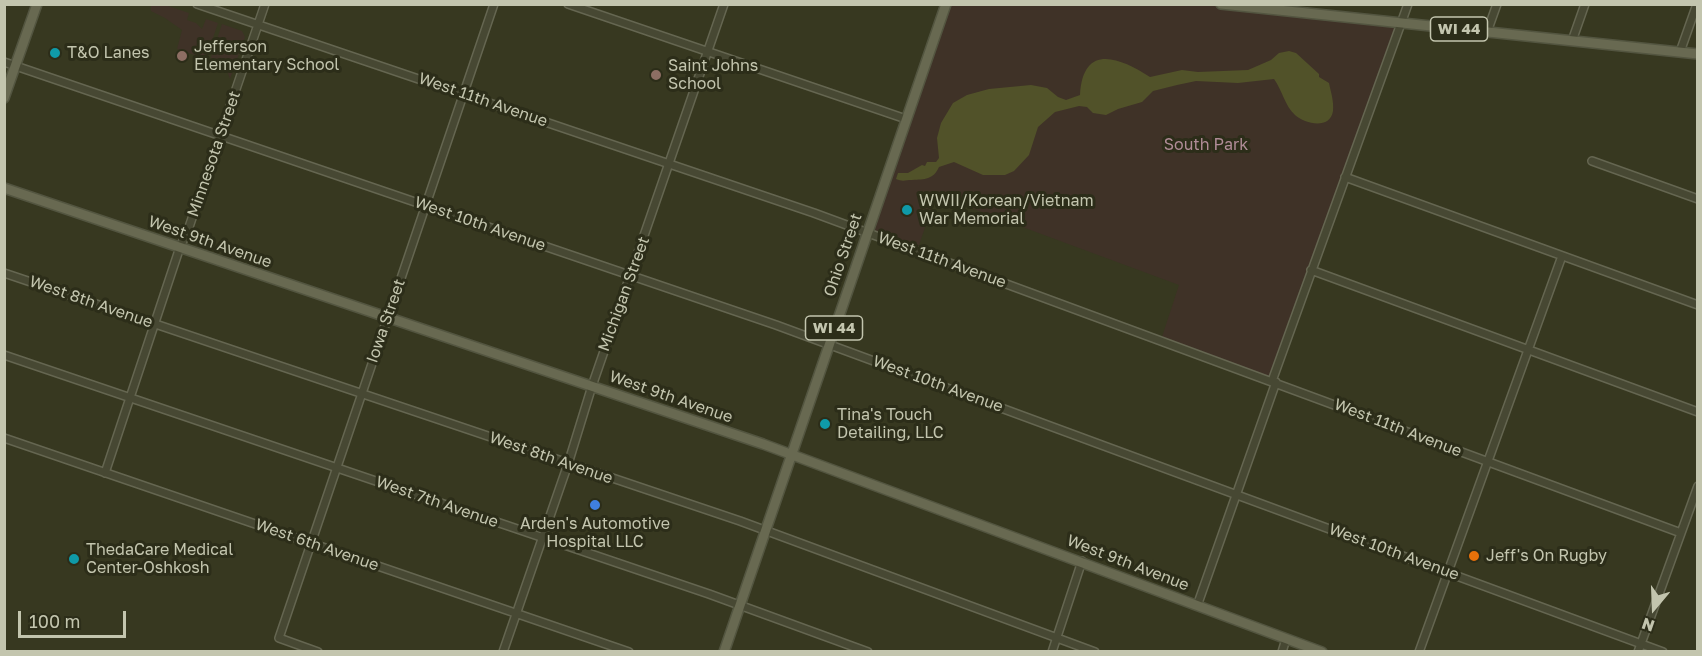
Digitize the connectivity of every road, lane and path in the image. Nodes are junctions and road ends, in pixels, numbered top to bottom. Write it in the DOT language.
graph roads {
  1 [pos="37,4"];
  2 [pos="197,4"];
  3 [pos="265,4"];
  4 [pos="494,4"];
  5 [pos="568,4"];
  6 [pos="724,4"];
  7 [pos="946,4"];
  8 [pos="1221,4"];
  9 [pos="1408,4"];
  10 [pos="1497,4"];
  11 [pos="1585,4"];
  12 [pos="1697,4"];
  13 [pos="1401,23"];
  14 [pos="257,26"];
  15 [pos="1487,32"];
  16 [pos="1572,41"];
  17 [pos="708,52"];
  18 [pos="1680,52"];
  19 [pos="1698,54"];
  20 [pos="4,62"];
  21 [pos="16,66"];
  22 [pos="464,94"];
  23 [pos="4,98"];
  24 [pos="906,119"];
  25 [pos="220,136"];
  26 [pos="1592,161"];
  27 [pos="670,163"];
  28 [pos="1345,177"];
  29 [pos="4,188"];
  30 [pos="1697,198"];
  31 [pos="425,206"];
  32 [pos="867,233"];
  33 [pos="180,247"];
  34 [pos="1562,256"];
  35 [pos="1311,270"];
  36 [pos="4,273"];
  37 [pos="630,275"];
  38 [pos="1698,305"];
  39 [pos="387,317"];
  40 [pos="156,324"];
  41 [pos="828,344"];
  42 [pos="1528,349"];
  43 [pos="4,355"];
  44 [pos="1274,382"];
  45 [pos="592,386"];
  46 [pos="362,394"];
  47 [pos="131,397"];
  48 [pos="1698,412"];
  49 [pos="4,438"];
  50 [pos="790,453"];
  51 [pos="1488,462"];
  52 [pos="567,464"];
  53 [pos="337,468"];
  54 [pos="105,474"];
  55 [pos="1698,486"];
  56 [pos="1237,495"];
  57 [pos="765,530"];
  58 [pos="1681,532"];
  59 [pos="542,537"];
  60 [pos="311,543"];
  61 [pos="1082,561"];
  62 [pos="1447,572"];
  63 [pos="739,606"];
  64 [pos="1197,606"];
  65 [pos="516,613"];
  66 [pos="1057,637"];
  67 [pos="1286,639"];
  68 [pos="1640,648"];
  69 [pos="318,651"];
  70 [pos="503,651"];
  71 [pos="629,651"];
  72 [pos="724,651"];
  73 [pos="868,651"];
  74 [pos="1052,651"];
  75 [pos="1095,651"];
  76 [pos="1282,651"];
  77 [pos="1322,651"];
  78 [pos="1419,651"];
  79 [pos="1663,651"];
  1 -- 21 [label="main road"];
  2 -- 14 [label="street, West 11th Avenue"];
  3 -- 14 [label="street, Minnesota Street"];
  4 -- 22 [label="street, Iowa Street"];
  5 -- 17 [label="street"];
  6 -- 17 [label="street, Michigan Street"];
  7 -- 24 [label="main road, Ohio Street / WI 44"];
  8 -- 13 [label="main road, WI 44"];
  9 -- 13 [label="street"];
  10 -- 15 [label="street"];
  11 -- 16 [label="street"];
  12 -- 18 [label="street"];
  13 -- 15 [label="main road, WI 44"];
  13 -- 28 [label="street"];
  14 -- 22 [label="street, West 11th Avenue"];
  14 -- 25 [label="street, Minnesota Street"];
  15 -- 16 [label="main road, WI 44"];
  16 -- 18 [label="main road, WI 44"];
  17 -- 24 [label="street"];
  17 -- 27 [label="street, Michigan Street"];
  18 -- 19 [label="main road, WI 44"];
  20 -- 21 [label="street, West 10th Avenue"];
  21 -- 23 [label="main road"];
  21 -- 25 [label="street, West 10th Avenue"];
  22 -- 27 [label="street, West 11th Avenue"];
  22 -- 31 [label="street, Iowa Street"];
  24 -- 32 [label="main road, Ohio Street / WI 44"];
  25 -- 31 [label="street, West 10th Avenue"];
  25 -- 33 [label="street, Minnesota Street"];
  26 -- 30 [label="street"];
  27 -- 32 [label="street, West 11th Avenue"];
  27 -- 37 [label="street, Michigan Street"];
  28 -- 34 [label="street"];
  28 -- 35 [label="street"];
  29 -- 33 [label="main road, West 9th Avenue"];
  31 -- 37 [label="street, West 10th Avenue"];
  31 -- 39 [label="street, Iowa Street"];
  32 -- 41 [label="main road, Ohio Street / WI 44"];
  32 -- 44 [label="street, West 11th Avenue"];
  33 -- 39 [label="main road, West 9th Avenue"];
  33 -- 40 [label="street, Minnesota Street"];
  34 -- 38 [label="street"];
  34 -- 42 [label="street"];
  35 -- 42 [label="street"];
  35 -- 44 [label="street"];
  36 -- 40 [label="street, West 8th Avenue"];
  37 -- 41 [label="street, West 10th Avenue"];
  37 -- 45 [label="street, Michigan Street"];
  39 -- 45 [label="main road, West 9th Avenue"];
  39 -- 46 [label="street, Iowa Street"];
  40 -- 46 [label="street, West 8th Avenue"];
  40 -- 47 [label="street, Minnesota Street"];
  41 -- 50 [label="main road, Ohio Street / WI 44"];
  41 -- 56 [label="street, West 10th Avenue"];
  42 -- 48 [label="street"];
  42 -- 51 [label="street"];
  43 -- 47 [label="street, West 7th Avenue"];
  44 -- 51 [label="street, West 11th Avenue"];
  44 -- 56 [label="street"];
  45 -- 50 [label="main road, West 9th Avenue"];
  45 -- 52 [label="street, Michigan Street"];
  46 -- 52 [label="street, West 8th Avenue"];
  46 -- 53 [label="street, Iowa Street"];
  47 -- 53 [label="street, West 7th Avenue"];
  47 -- 54 [label="street, Minnesota Street"];
  49 -- 54 [label="street, West 6th Avenue"];
  50 -- 57 [label="main road, Ohio Street / WI 44"];
  50 -- 61 [label="main road, West 9th Avenue"];
  51 -- 58 [label="street, West 11th Avenue"];
  51 -- 62 [label="street"];
  52 -- 57 [label="street, West 8th Avenue"];
  52 -- 59 [label="street, Michigan Street"];
  53 -- 59 [label="street, West 7th Avenue"];
  53 -- 60 [label="street, Iowa Street"];
  54 -- 60 [label="street, West 6th Avenue"];
  55 -- 58 [label="street"];
  56 -- 62 [label="street, West 10th Avenue"];
  56 -- 64 [label="street"];
  57 -- 63 [label="main road, Ohio Street / WI 44"];
  57 -- 66 [label="street, West 8th Avenue"];
  58 -- 68 [label="street"];
  59 -- 63 [label="street, West 7th Avenue"];
  59 -- 65 [label="street, Michigan Street"];
  60 -- 65 [label="street, West 6th Avenue"];
  60 -- 69 [label="street, Iowa Street"];
  61 -- 64 [label="main road, West 9th Avenue"];
  61 -- 66 [label="street"];
  62 -- 68 [label="street, West 10th Avenue"];
  62 -- 78 [label="street"];
  63 -- 72 [label="main road, Ohio Street / WI 44"];
  63 -- 73 [label="street, West 7th Avenue"];
  64 -- 67 [label="main road, West 9th Avenue"];
  65 -- 70 [label="street, Michigan Street"];
  65 -- 71 [label="street, West 6th Avenue"];
  66 -- 74 [label="street"];
  66 -- 75 [label="street, West 8th Avenue"];
  67 -- 76 [label="street"];
  67 -- 77 [label="main road, West 9th Avenue"];
  68 -- 79 [label="street, West 10th Avenue"];
}
